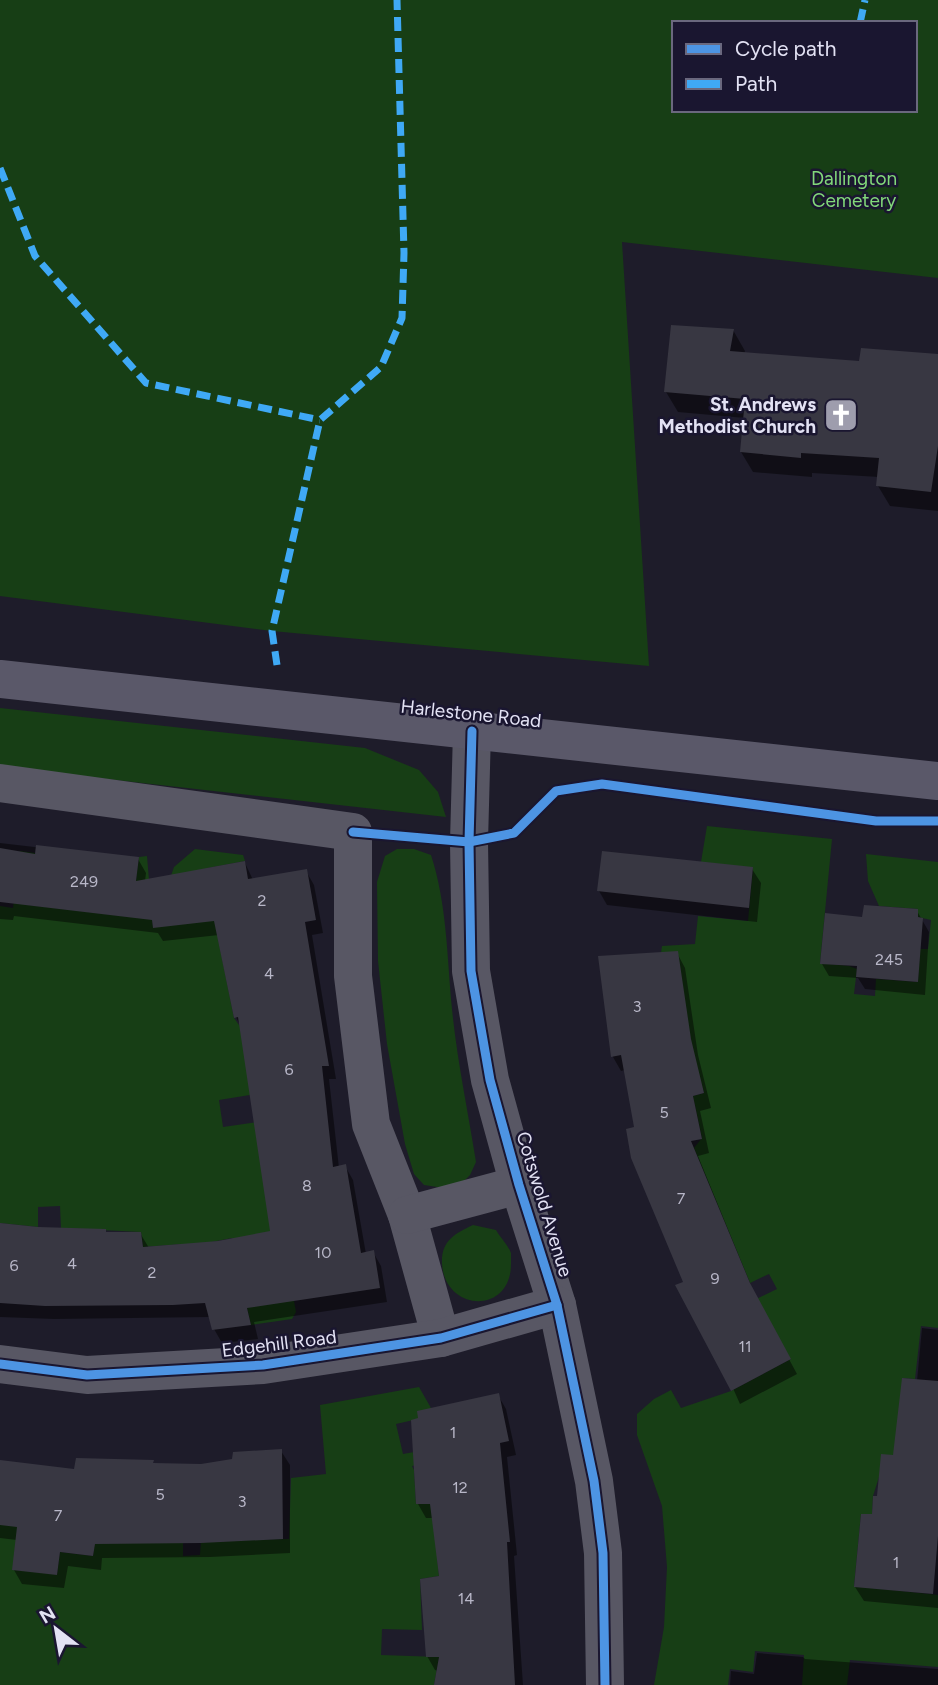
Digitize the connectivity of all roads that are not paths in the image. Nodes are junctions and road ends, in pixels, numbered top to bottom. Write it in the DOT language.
graph roads {
  1 [pos="0,679"];
  2 [pos="472,731"];
  3 [pos="938,781"];
  4 [pos="0,783"];
  5 [pos="519,1185"];
  6 [pos="407,1215"];
  7 [pos="557,1305"];
  8 [pos="441,1338"];
  9 [pos="0,1364"];
  10 [pos="605,1685"];
  1 -- 2 [label="main road, Harlestone Road"];
  2 -- 3 [label="main road, Harlestone Road"];
  2 -- 5 [label="street, Cotswold Avenue"];
  4 -- 6 [label="street"];
  5 -- 6 [label="street, Cotswold Avenue"];
  5 -- 7 [label="street, Cotswold Avenue"];
  6 -- 8 [label="street"];
  7 -- 8 [label="street, Edgehill Road"];
  7 -- 10 [label="street, Cotswold Avenue"];
  8 -- 9 [label="street, Edgehill Road"];
}
